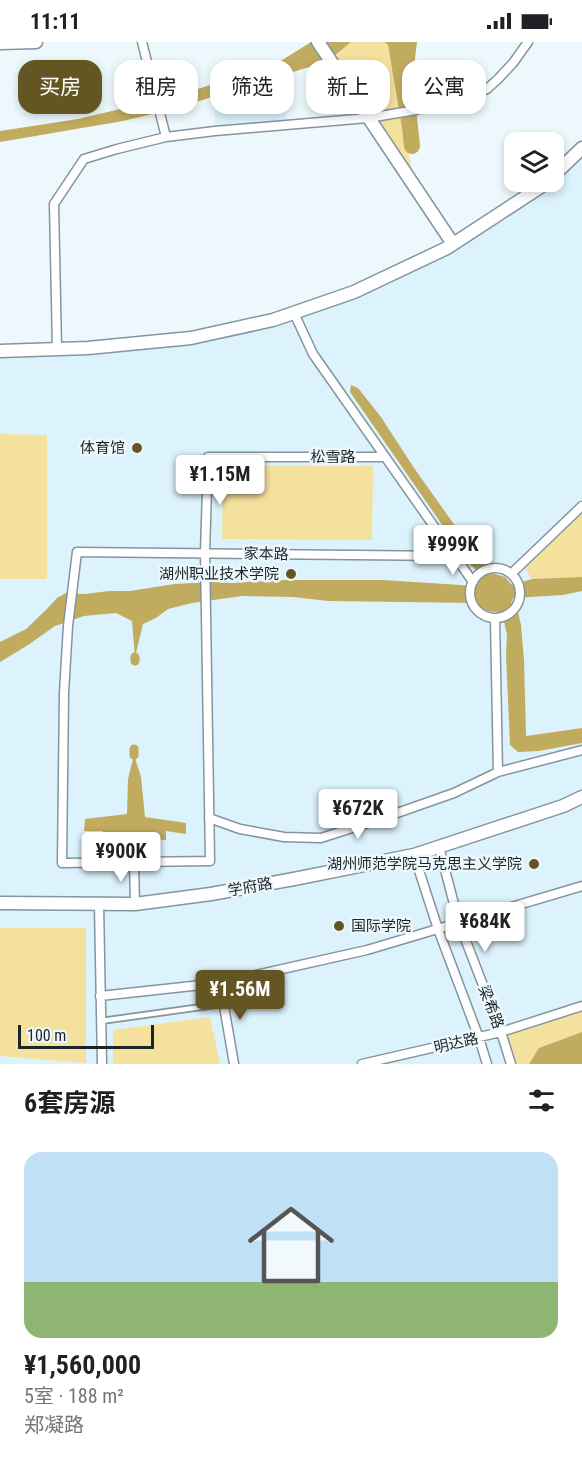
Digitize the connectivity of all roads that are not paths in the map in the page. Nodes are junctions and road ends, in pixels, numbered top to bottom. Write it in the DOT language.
graph roads {
  1 [pos="36,42"];
  2 [pos="142,42"];
  3 [pos="318,42"];
  4 [pos="528,42"];
  5 [pos="0,43"];
  6 [pos="368,118"];
  7 [pos="166,137"];
  8 [pos="582,148"];
  9 [pos="564,165"];
  10 [pos="533,192"];
  11 [pos="453,244"];
  12 [pos="294,313"];
  13 [pos="57,349"];
  14 [pos="0,351"];
  15 [pos="385,457"];
  16 [pos="582,506"];
  17 [pos="205,553"];
  18 [pos="454,556"];
  19 [pos="511,574"];
  20 [pos="474,581"];
  21 [pos="498,618"];
  22 [pos="582,750"];
  23 [pos="498,772"];
  24 [pos="582,797"];
  25 [pos="209,819"];
  26 [pos="439,847"];
  27 [pos="414,855"];
  28 [pos="134,862"];
  29 [pos="582,886"];
  30 [pos="0,903"];
  31 [pos="99,904"];
  32 [pos="135,904"];
  33 [pos="459,923"];
  34 [pos="438,929"];
  35 [pos="220,983"];
  36 [pos="100,996"];
  37 [pos="223,1004"];
  38 [pos="582,1006"];
  39 [pos="101,1021"];
  40 [pos="501,1032"];
  41 [pos="479,1038"];
  42 [pos="102,1064"];
  43 [pos="234,1064"];
  44 [pos="362,1064"];
  45 [pos="487,1064"];
  46 [pos="511,1064"];
  1 -- 5 [label="main road"];
  2 -- 7 [label="street"];
  3 -- 6 [label="main road"];
  4 -- 6 [label="street"];
  6 -- 7 [label="street"];
  6 -- 11 [label="main road"];
  7 -- 13 [label="street"];
  8 -- 9 [label="main road"];
  10 -- 11 [label="main road"];
  11 -- 12 [label="main road"];
  12 -- 13 [label="main road"];
  12 -- 15 [label="street"];
  13 -- 14 [label="main road"];
  15 -- 17 [label="street, 松雪路"];
  15 -- 18 [label="street"];
  16 -- 19 [label="street"];
  17 -- 18 [label="street, 家本路"];
  17 -- 25 [label="street"];
  17 -- 28 [label="street, 家本路"];
  18 -- 20 [label="street"];
  19 -- 20 [label="street"];
  19 -- 21 [label="street"];
  20 -- 21 [label="street"];
  21 -- 23 [label="street"];
  22 -- 23 [label="street"];
  23 -- 25 [label="street"];
  24 -- 26 [label="main road, 学府路"];
  25 -- 28 [label="street"];
  26 -- 27 [label="main road, 学府路"];
  26 -- 33 [label="street, 梁希路"];
  27 -- 32 [label="main road, 学府路"];
  27 -- 34 [label="street, 梁希路"];
  28 -- 32 [label="street"];
  29 -- 33 [label="street"];
  30 -- 31 [label="main road, 学府路"];
  31 -- 32 [label="main road, 学府路"];
  31 -- 36 [label="street"];
  33 -- 34 [label="street"];
  33 -- 40 [label="street, 梁希路"];
  34 -- 35 [label="street"];
  34 -- 41 [label="street, 梁希路"];
  35 -- 36 [label="street"];
  35 -- 37 [label="street"];
  36 -- 39 [label="street"];
  37 -- 39 [label="lane"];
  37 -- 43 [label="street"];
  38 -- 40 [label="street, 明达路"];
  39 -- 42 [label="street"];
  40 -- 41 [label="street, 明达路"];
  40 -- 46 [label="street, 梁希路"];
  41 -- 44 [label="street, 明达路"];
  41 -- 45 [label="street, 梁希路"];
}
